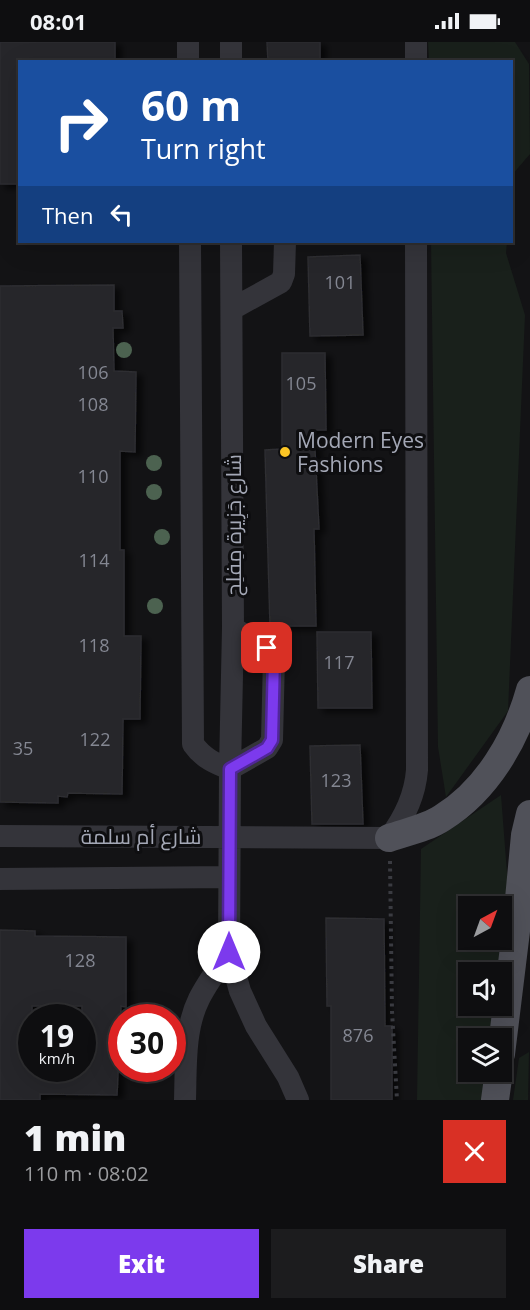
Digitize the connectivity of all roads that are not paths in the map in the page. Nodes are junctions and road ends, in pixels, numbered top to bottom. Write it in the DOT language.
graph roads {
  1 [pos="188,42"];
  2 [pos="231,42"];
  3 [pos="416,42"];
  4 [pos="189,60"];
  5 [pos="231,60"];
  6 [pos="416,60"];
  7 [pos="190,243"];
  8 [pos="231,243"];
  9 [pos="285,243"];
  10 [pos="416,243"];
  11 [pos="232,309"];
  12 [pos="233,628"];
  13 [pos="530,690"];
  14 [pos="230,769"];
  15 [pos="530,814"];
  16 [pos="0,836"];
  17 [pos="229,836"];
  18 [pos="389,838"];
  19 [pos="230,877"];
  20 [pos="0,879"];
  21 [pos="229,952"];
  22 [pos="504,1028"];
  23 [pos="497,1082"];
  24 [pos="185,1100"];
  25 [pos="298,1100"];
  26 [pos="495,1100"];
  1 -- 4 [label="street"];
  2 -- 5 [label="street"];
  3 -- 6 [label="street"];
  7 -- 14 [label="street"];
  8 -- 11 [label="street, شارع جَزِيرة مِفلِح"];
  9 -- 11 [label="street"];
  10 -- 18 [label="street"];
  11 -- 12 [label="street, شارع جَزِيرة مِفلِح"];
  12 -- 14 [label="street, شارع جَزِيرة مِفلِح"];
  12 -- 14 [label="street"];
  13 -- 18 [label="main road"];
  14 -- 17 [label="street, شارع جَزِيرة مِفلِح"];
  15 -- 22 [label="main road"];
  16 -- 17 [label="street, شارع أم سلمة"];
  17 -- 18 [label="street, شارع أم سلمة"];
  17 -- 19 [label="street, شارع جَزِيرة مِفلِح"];
  19 -- 20 [label="street, شارع أم سلمة"];
  19 -- 21 [label="street, شارع جَزِيرة مِفلِح"];
  21 -- 24 [label="street"];
  21 -- 25 [label="street, شارع جَزِيرة مِفلِح"];
  23 -- 26 [label="main road"];
}
